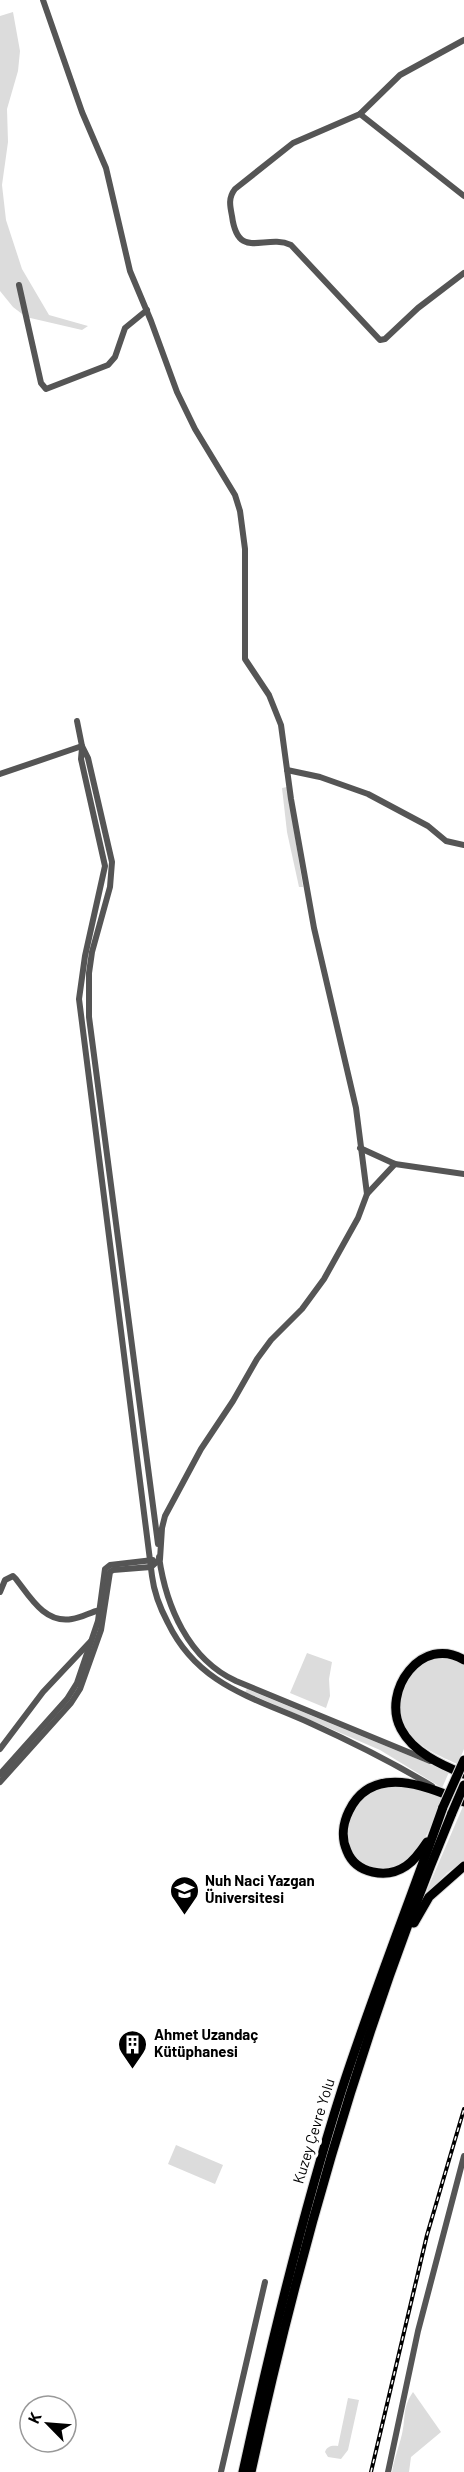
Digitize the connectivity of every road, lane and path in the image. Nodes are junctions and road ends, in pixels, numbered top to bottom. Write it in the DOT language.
graph roads {
  1 [pos="43,0"];
  2 [pos="464,40"];
  3 [pos="360,114"];
  4 [pos="464,196"];
  5 [pos="464,273"];
  6 [pos="19,285"];
  7 [pos="147,310"];
  8 [pos="77,721"];
  9 [pos="82,746"];
  10 [pos="287,770"];
  11 [pos="0,774"];
  12 [pos="464,845"];
  13 [pos="360,1148"];
  14 [pos="395,1164"];
  15 [pos="464,1174"];
  16 [pos="367,1194"];
  17 [pos="160,1559"];
  18 [pos="151,1564"];
  19 [pos="0,1592"];
  20 [pos="100,1610"];
  21 [pos="93,1640"];
  22 [pos="464,1660"];
  23 [pos="0,1749"];
  24 [pos="464,1760"];
  25 [pos="447,1767"];
  26 [pos="0,1774"];
  27 [pos="464,1774"];
  28 [pos="0,1782"];
  29 [pos="464,1785"];
  30 [pos="440,1791"];
  31 [pos="464,1802"];
  32 [pos="443,1807"];
  33 [pos="464,1866"];
  34 [pos="378,2008"];
  35 [pos="464,2156"];
  36 [pos="265,2282"];
  37 [pos="220,2472"];
  38 [pos="243,2472"];
  39 [pos="251,2472"];
  40 [pos="388,2472"];
  1 -- 7 [label="street"];
  2 -- 3 [label="street"];
  3 -- 4 [label="street"];
  3 -- 5 [label="street"];
  6 -- 7 [label="street"];
  7 -- 10 [label="street"];
  8 -- 9 [label="street"];
  9 -- 11 [label="street"];
  9 -- 17 [label="street"];
  9 -- 18 [label="street"];
  10 -- 12 [label="street"];
  10 -- 13 [label="street"];
  13 -- 14 [label="street"];
  13 -- 16 [label="street"];
  14 -- 15 [label="street"];
  14 -- 16 [label="street"];
  16 -- 17 [label="street"];
  17 -- 18 [label="street"];
  17 -- 25 [label="street"];
  18 -- 20 [label="street"];
  18 -- 28 [label="street"];
  18 -- 30 [label="street"];
  19 -- 20 [label="street"];
  20 -- 21 [label="street"];
  21 -- 23 [label="street"];
  21 -- 26 [label="street"];
  22 -- 25 [label="highway"];
  24 -- 32 [label="highway, bridge"];
  25 -- 27 [label="highway"];
  29 -- 34 [label="highway, Kuzey Çevre Yolu, bridge"];
  30 -- 31 [label="highway"];
  30 -- 32 [label="highway"];
  32 -- 38 [label="highway, Kuzey Çevre Yolu"];
  33 -- 34 [label="highway"];
  34 -- 39 [label="highway, Kuzey Çevre Yolu"];
  35 -- 40 [label="street"];
  36 -- 37 [label="street"];
}
